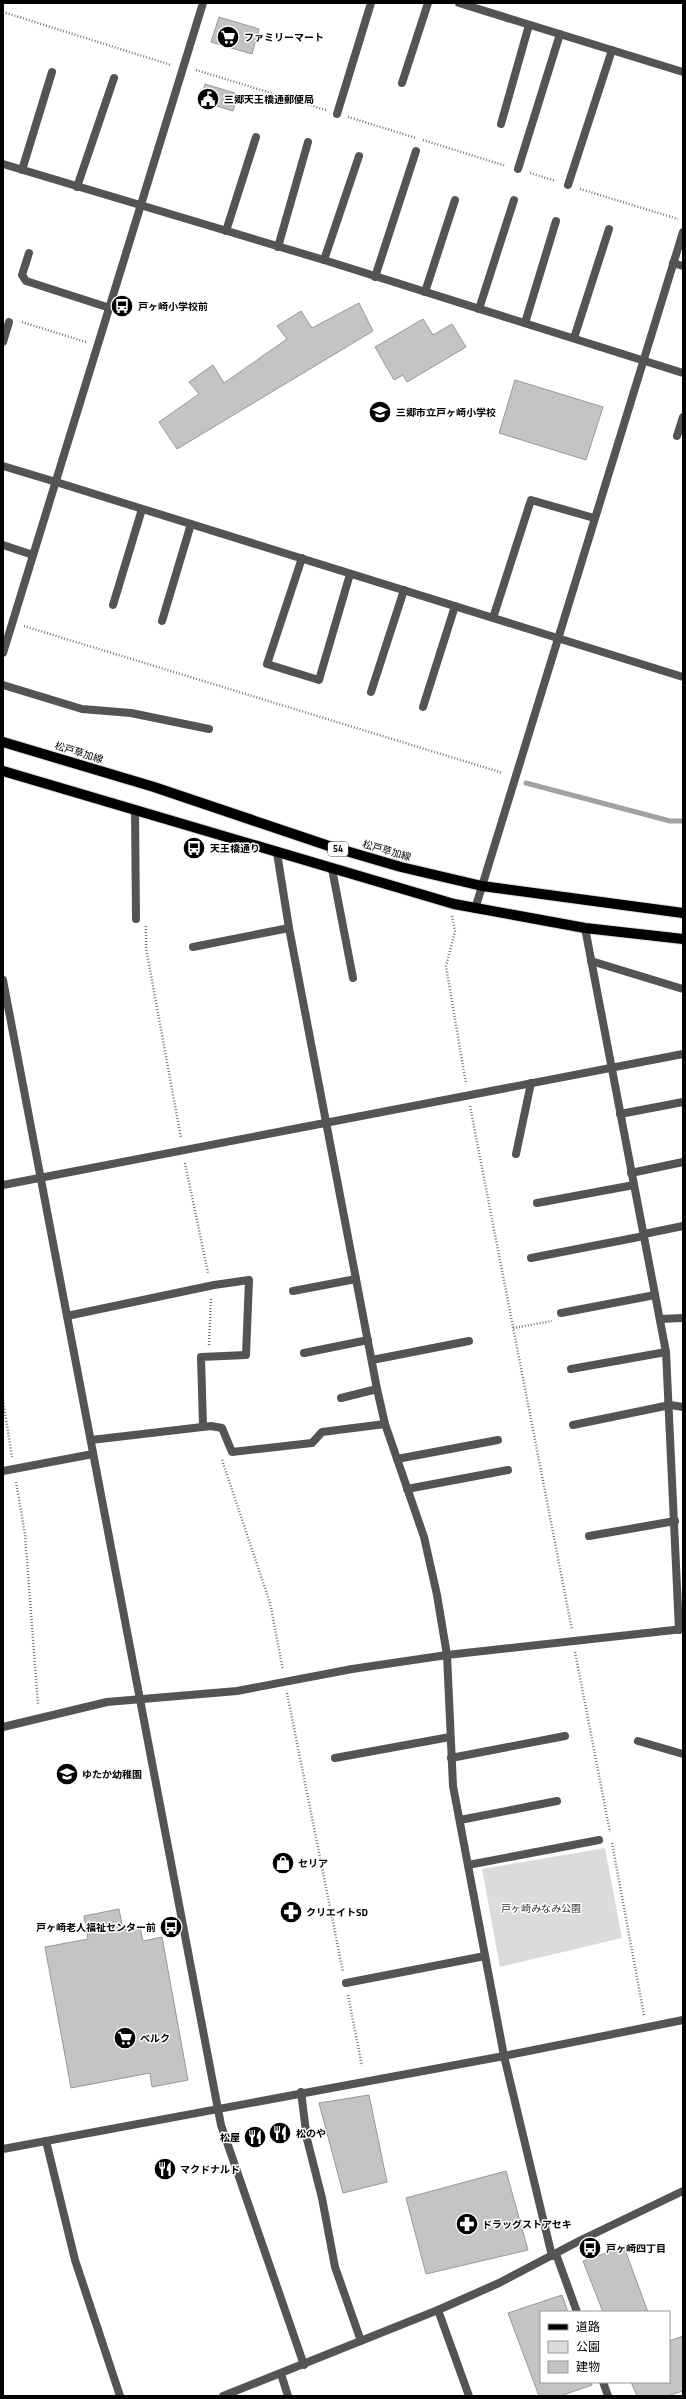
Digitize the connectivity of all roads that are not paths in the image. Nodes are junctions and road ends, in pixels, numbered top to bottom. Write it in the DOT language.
graph roads {
  1 [pos="204,3"];
  2 [pos="371,3"];
  3 [pos="428,3"];
  4 [pos="459,3"];
  5 [pos="529,25"];
  6 [pos="560,34"];
  7 [pos="612,50"];
  8 [pos="52,72"];
  9 [pos="683,72"];
  10 [pos="114,78"];
  11 [pos="402,83"];
  12 [pos="337,114"];
  13 [pos="501,124"];
  14 [pos="256,137"];
  15 [pos="308,142"];
  16 [pos="416,151"];
  17 [pos="359,156"];
  18 [pos="3,164"];
  19 [pos="518,169"];
  20 [pos="22,170"];
  21 [pos="568,185"];
  22 [pos="78,187"];
  23 [pos="455,200"];
  24 [pos="514,200"];
  25 [pos="140,206"];
  26 [pos="556,221"];
  27 [pos="609,229"];
  28 [pos="226,231"];
  29 [pos="683,232"];
  30 [pos="278,246"];
  31 [pos="29,253"];
  32 [pos="324,260"];
  33 [pos="673,263"];
  34 [pos="683,266"];
  35 [pos="375,277"];
  36 [pos="425,292"];
  37 [pos="110,308"];
  38 [pos="480,309"];
  39 [pos="14,321"];
  40 [pos="525,323"];
  41 [pos="574,338"];
  42 [pos="3,342"];
  43 [pos="643,360"];
  44 [pos="683,373"];
  45 [pos="683,417"];
  46 [pos="677,436"];
  47 [pos="3,466"];
  48 [pos="56,482"];
  49 [pos="142,509"];
  50 [pos="594,518"];
  51 [pos="191,524"];
  52 [pos="3,545"];
  53 [pos="33,555"];
  54 [pos="302,558"];
  55 [pos="350,574"];
  56 [pos="404,590"];
  57 [pos="113,605"];
  58 [pos="455,606"];
  59 [pos="493,618"];
  60 [pos="162,621"];
  61 [pos="557,637"];
  62 [pos="3,652"];
  63 [pos="683,677"];
  64 [pos="3,685"];
  65 [pos="371,692"];
  66 [pos="423,707"];
  67 [pos="209,729"];
  68 [pos="3,742"];
  69 [pos="3,771"];
  70 [pos="135,810"];
  71 [pos="277,853"];
  72 [pos="332,869"];
  73 [pos="482,886"];
  74 [pos="475,909"];
  75 [pos="683,913"];
  76 [pos="136,919"];
  77 [pos="289,928"];
  78 [pos="586,928"];
  79 [pos="683,939"];
  80 [pos="193,947"];
  81 [pos="590,961"];
  82 [pos="353,978"];
  83 [pos="3,980"];
  84 [pos="683,989"];
  85 [pos="683,1054"];
  86 [pos="612,1068"];
  87 [pos="531,1083"];
  88 [pos="683,1102"];
  89 [pos="620,1114"];
  90 [pos="326,1122"];
  91 [pos="516,1154"];
  92 [pos="683,1162"];
  93 [pos="631,1173"];
  94 [pos="40,1178"];
  95 [pos="3,1185"];
  96 [pos="634,1185"];
  97 [pos="538,1202"];
  98 [pos="683,1226"];
  99 [pos="644,1235"];
  100 [pos="531,1258"];
  101 [pos="356,1279"];
  102 [pos="293,1290"];
  103 [pos="655,1295"];
  104 [pos="561,1313"];
  105 [pos="67,1316"];
  106 [pos="683,1318"];
  107 [pos="660,1319"];
  108 [pos="368,1340"];
  109 [pos="469,1341"];
  110 [pos="666,1352"];
  111 [pos="304,1353"];
  112 [pos="372,1360"];
  113 [pos="571,1369"];
  114 [pos="377,1389"];
  115 [pos="341,1398"];
  116 [pos="670,1405"];
  117 [pos="683,1407"];
  118 [pos="385,1424"];
  119 [pos="573,1425"];
  120 [pos="203,1426"];
  121 [pos="91,1440"];
  122 [pos="498,1440"];
  123 [pos="93,1454"];
  124 [pos="397,1459"];
  125 [pos="508,1470"];
  126 [pos="3,1472"];
  127 [pos="407,1488"];
  128 [pos="675,1522"];
  129 [pos="589,1536"];
  130 [pos="681,1629"];
  131 [pos="447,1655"];
  132 [pos="140,1698"];
  133 [pos="3,1727"];
  134 [pos="565,1736"];
  135 [pos="450,1737"];
  136 [pos="638,1741"];
  137 [pos="683,1754"];
  138 [pos="335,1758"];
  139 [pos="451,1758"];
  140 [pos="557,1801"];
  141 [pos="460,1820"];
  142 [pos="600,1840"];
  143 [pos="468,1865"];
  144 [pos="486,1956"];
  145 [pos="346,1983"];
  146 [pos="683,2020"];
  147 [pos="504,2056"];
  148 [pos="301,2092"];
  149 [pos="218,2108"];
  150 [pos="46,2141"];
  151 [pos="3,2149"];
  152 [pos="683,2191"];
  153 [pos="554,2255"];
  154 [pos="438,2310"];
  155 [pos="577,2311"];
  156 [pos="361,2341"];
  157 [pos="304,2365"];
  158 [pos="281,2374"];
  159 [pos="603,2383"];
  160 [pos="120,2396"];
  161 [pos="223,2396"];
  162 [pos="288,2396"];
  163 [pos="469,2396"];
  164 [pos="608,2396"];
  1 -- 25 [label="street"];
  2 -- 12 [label="street"];
  3 -- 11 [label="street"];
  4 -- 5 [label="street"];
  5 -- 6 [label="street"];
  5 -- 13 [label="street"];
  6 -- 7 [label="street"];
  6 -- 19 [label="street"];
  7 -- 9 [label="street"];
  7 -- 21 [label="street"];
  8 -- 20 [label="street"];
  10 -- 22 [label="street"];
  14 -- 28 [label="street"];
  15 -- 30 [label="street"];
  16 -- 35 [label="street"];
  17 -- 32 [label="street"];
  18 -- 20 [label="street"];
  20 -- 22 [label="street"];
  22 -- 25 [label="street"];
  23 -- 36 [label="street"];
  24 -- 38 [label="street"];
  25 -- 28 [label="street"];
  25 -- 37 [label="street"];
  26 -- 40 [label="street"];
  27 -- 41 [label="street"];
  28 -- 30 [label="street"];
  29 -- 33 [label="street"];
  30 -- 32 [label="street"];
  31 -- 37 [label="street"];
  32 -- 35 [label="street"];
  33 -- 34 [label="street"];
  33 -- 43 [label="street"];
  35 -- 36 [label="street"];
  36 -- 38 [label="street"];
  37 -- 48 [label="street"];
  38 -- 40 [label="street"];
  39 -- 42 [label="street"];
  40 -- 41 [label="street"];
  41 -- 43 [label="street"];
  43 -- 44 [label="street"];
  43 -- 50 [label="street"];
  45 -- 46 [label="street"];
  47 -- 48 [label="street"];
  48 -- 49 [label="street"];
  48 -- 53 [label="street"];
  49 -- 51 [label="street"];
  49 -- 57 [label="street"];
  50 -- 59 [label="street"];
  50 -- 61 [label="street"];
  51 -- 54 [label="street"];
  51 -- 60 [label="street"];
  52 -- 53 [label="street"];
  53 -- 62 [label="street"];
  54 -- 55 [label="street"];
  54 -- 55 [label="street"];
  55 -- 56 [label="street"];
  56 -- 58 [label="street"];
  56 -- 65 [label="street"];
  58 -- 59 [label="street"];
  58 -- 66 [label="street"];
  59 -- 61 [label="street"];
  61 -- 63 [label="street"];
  61 -- 73 [label="street"];
  64 -- 67 [label="street"];
  68 -- 73 [label="main road, 松戸草加線 / 54"];
  69 -- 70 [label="main road, 54"];
  70 -- 71 [label="main road, 54"];
  70 -- 76 [label="street"];
  71 -- 72 [label="main road, 54"];
  71 -- 77 [label="street"];
  72 -- 74 [label="main road, 54"];
  72 -- 82 [label="street"];
  73 -- 74 [label="street"];
  73 -- 75 [label="main road, 松戸草加線 / 54"];
  74 -- 78 [label="main road, 54"];
  77 -- 80 [label="street"];
  77 -- 90 [label="street"];
  78 -- 79 [label="main road, 54"];
  78 -- 81 [label="street"];
  81 -- 84 [label="street"];
  81 -- 86 [label="street"];
  83 -- 94 [label="street"];
  85 -- 86 [label="street"];
  86 -- 87 [label="street"];
  86 -- 89 [label="street"];
  87 -- 90 [label="street"];
  87 -- 91 [label="street"];
  88 -- 89 [label="street"];
  89 -- 93 [label="street"];
  90 -- 94 [label="street"];
  90 -- 101 [label="street"];
  92 -- 93 [label="street"];
  93 -- 96 [label="street"];
  94 -- 95 [label="street"];
  94 -- 105 [label="street"];
  96 -- 97 [label="street"];
  96 -- 99 [label="street"];
  98 -- 99 [label="street"];
  99 -- 100 [label="street"];
  99 -- 103 [label="street"];
  101 -- 102 [label="street"];
  101 -- 108 [label="street"];
  103 -- 104 [label="street"];
  103 -- 107 [label="street"];
  105 -- 120 [label="street"];
  105 -- 121 [label="street"];
  106 -- 107 [label="street"];
  107 -- 110 [label="street"];
  108 -- 111 [label="street"];
  108 -- 112 [label="street"];
  109 -- 112 [label="street"];
  110 -- 113 [label="street"];
  110 -- 116 [label="street"];
  112 -- 114 [label="street"];
  114 -- 115 [label="street"];
  114 -- 118 [label="street"];
  116 -- 117 [label="street"];
  116 -- 119 [label="street"];
  116 -- 128 [label="street"];
  118 -- 120 [label="street"];
  118 -- 124 [label="street"];
  120 -- 121 [label="street"];
  121 -- 123 [label="street"];
  122 -- 124 [label="street"];
  123 -- 126 [label="street"];
  123 -- 132 [label="street"];
  124 -- 127 [label="street"];
  125 -- 127 [label="street"];
  127 -- 131 [label="street"];
  128 -- 129 [label="street"];
  128 -- 130 [label="street"];
  130 -- 131 [label="street"];
  131 -- 132 [label="street"];
  131 -- 135 [label="street"];
  132 -- 133 [label="street"];
  132 -- 149 [label="street"];
  134 -- 139 [label="street"];
  135 -- 138 [label="street"];
  135 -- 139 [label="street"];
  136 -- 137 [label="street"];
  139 -- 141 [label="street"];
  140 -- 141 [label="street"];
  141 -- 143 [label="street"];
  142 -- 143 [label="street"];
  143 -- 144 [label="street"];
  144 -- 145 [label="street"];
  144 -- 147 [label="street"];
  146 -- 147 [label="street"];
  147 -- 148 [label="street"];
  147 -- 153 [label="street"];
  148 -- 149 [label="street"];
  148 -- 156 [label="street"];
  149 -- 150 [label="street"];
  149 -- 157 [label="street"];
  150 -- 151 [label="street"];
  150 -- 160 [label="street"];
  152 -- 153 [label="street"];
  153 -- 154 [label="street"];
  153 -- 155 [label="street"];
  154 -- 156 [label="street"];
  154 -- 163 [label="street"];
  156 -- 157 [label="street"];
  157 -- 158 [label="street"];
  158 -- 161 [label="street"];
  158 -- 162 [label="street"];
  159 -- 164 [label="street"];
}
